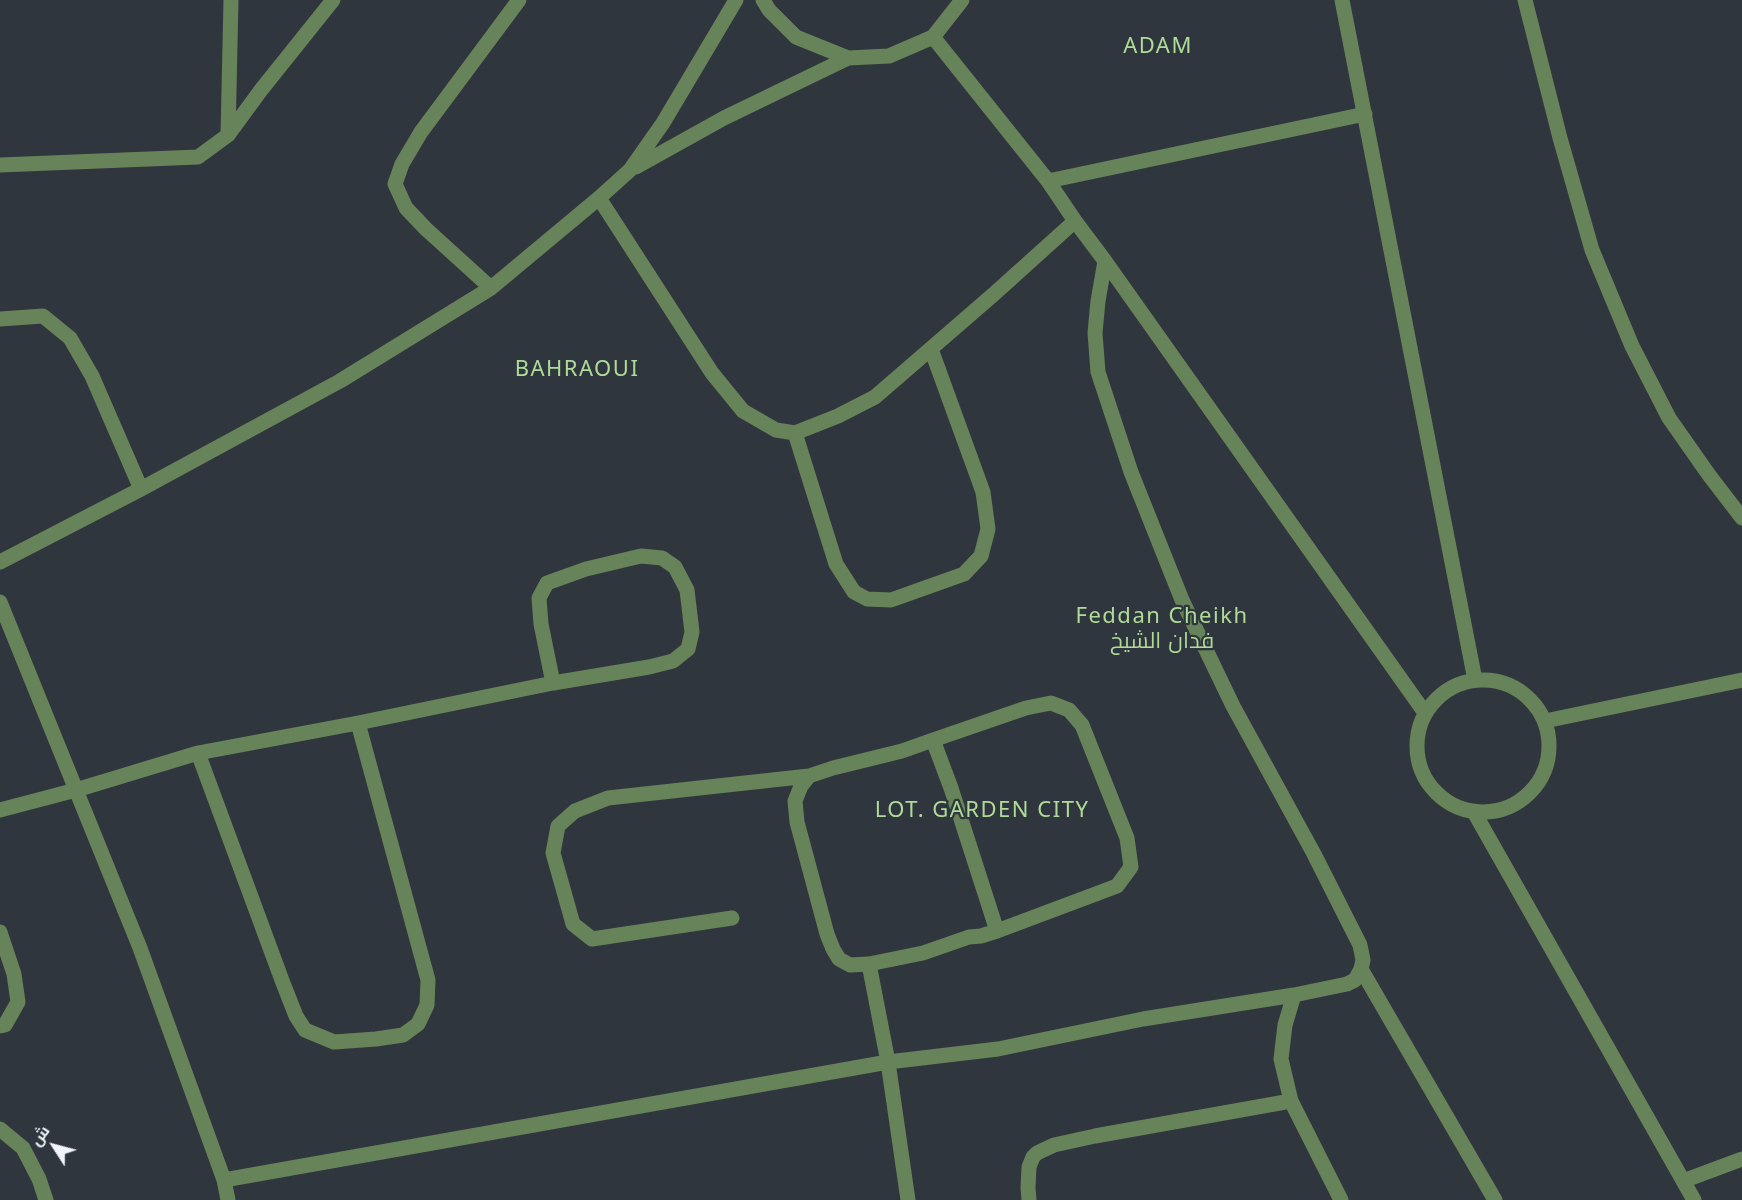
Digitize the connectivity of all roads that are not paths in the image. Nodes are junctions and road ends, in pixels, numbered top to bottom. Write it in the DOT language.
graph roads {
  1 [pos="231,0"];
  2 [pos="333,0"];
  3 [pos="519,0"];
  4 [pos="736,0"];
  5 [pos="763,0"];
  6 [pos="962,0"];
  7 [pos="1342,0"];
  8 [pos="1525,0"];
  9 [pos="933,37"];
  10 [pos="848,58"];
  11 [pos="1365,114"];
  12 [pos="228,135"];
  13 [pos="0,165"];
  14 [pos="630,170"];
  15 [pos="1048,181"];
  16 [pos="599,198"];
  17 [pos="1075,221"];
  18 [pos="1105,261"];
  19 [pos="491,288"];
  20 [pos="0,319"];
  21 [pos="931,349"];
  22 [pos="795,433"];
  23 [pos="141,489"];
  24 [pos="1742,518"];
  25 [pos="0,562"];
  26 [pos="0,602"];
  27 [pos="1475,680"];
  28 [pos="1742,680"];
  29 [pos="553,684"];
  30 [pos="1425,713"];
  31 [pos="1545,721"];
  32 [pos="358,723"];
  33 [pos="933,740"];
  34 [pos="198,753"];
  35 [pos="809,776"];
  36 [pos="76,790"];
  37 [pos="0,810"];
  38 [pos="1474,812"];
  39 [pos="732,918"];
  40 [pos="997,931"];
  41 [pos="0,932"];
  42 [pos="869,964"];
  43 [pos="1361,969"];
  44 [pos="1294,995"];
  45 [pos="0,1026"];
  46 [pos="888,1062"];
  47 [pos="1291,1101"];
  48 [pos="0,1129"];
  49 [pos="1742,1159"];
  50 [pos="224,1180"];
  51 [pos="1683,1180"];
  52 [pos="46,1200"];
  53 [pos="228,1200"];
  54 [pos="909,1200"];
  55 [pos="1029,1200"];
  56 [pos="1341,1200"];
  57 [pos="1495,1200"];
  58 [pos="1694,1200"];
  1 -- 12 [label="street"];
  2 -- 12 [label="street"];
  3 -- 19 [label="street"];
  4 -- 14 [label="street"];
  5 -- 10 [label="street"];
  6 -- 9 [label="street"];
  7 -- 11 [label="street"];
  8 -- 24 [label="street"];
  9 -- 10 [label="street"];
  9 -- 15 [label="street"];
  10 -- 14 [label="street"];
  11 -- 15 [label="street"];
  11 -- 27 [label="street"];
  12 -- 13 [label="street"];
  14 -- 16 [label="street"];
  15 -- 17 [label="street"];
  16 -- 19 [label="street"];
  16 -- 22 [label="street"];
  17 -- 18 [label="street"];
  17 -- 21 [label="street"];
  18 -- 30 [label="street"];
  18 -- 43 [label="street"];
  19 -- 23 [label="street"];
  20 -- 23 [label="street"];
  21 -- 22 [label="street"];
  21 -- 22 [label="street"];
  23 -- 25 [label="street"];
  26 -- 36 [label="street"];
  27 -- 30 [label="street"];
  27 -- 31 [label="street"];
  28 -- 31 [label="street"];
  29 -- 29 [label="street"];
  29 -- 32 [label="street"];
  30 -- 38 [label="street"];
  31 -- 38 [label="street"];
  32 -- 34 [label="street"];
  32 -- 34 [label="street"];
  33 -- 35 [label="street"];
  33 -- 40 [label="street"];
  33 -- 40 [label="street"];
  34 -- 36 [label="street"];
  35 -- 39 [label="street"];
  35 -- 42 [label="street"];
  36 -- 37 [label="street"];
  36 -- 50 [label="street"];
  38 -- 51 [label="street"];
  40 -- 42 [label="street"];
  41 -- 45 [label="street"];
  42 -- 46 [label="street"];
  43 -- 44 [label="street"];
  43 -- 57 [label="street"];
  44 -- 46 [label="street"];
  44 -- 47 [label="street"];
  46 -- 50 [label="street"];
  46 -- 54 [label="street"];
  47 -- 55 [label="street"];
  47 -- 56 [label="street"];
  48 -- 52 [label="street"];
  49 -- 51 [label="street"];
  50 -- 53 [label="street"];
  51 -- 58 [label="street"];
}
